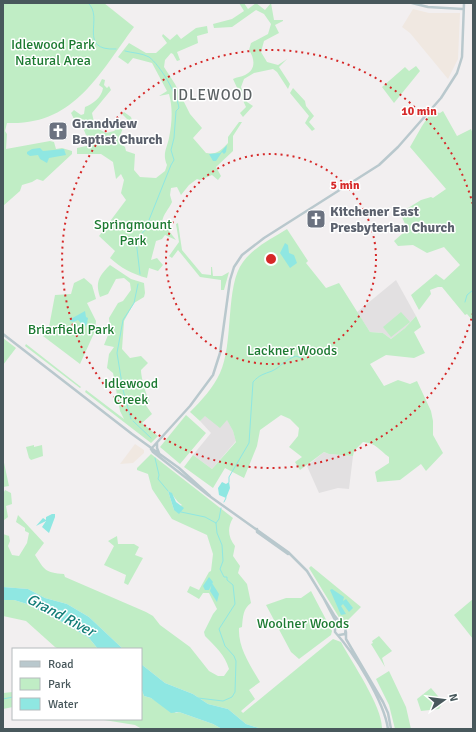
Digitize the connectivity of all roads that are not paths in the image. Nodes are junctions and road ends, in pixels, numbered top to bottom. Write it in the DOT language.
graph roads {
  1 [pos="412,3"];
  2 [pos="464,3"];
  3 [pos="464,8"];
  4 [pos="3,334"];
  5 [pos="157,442"];
  6 [pos="151,449"];
  7 [pos="159,454"];
  8 [pos="210,496"];
  9 [pos="323,597"];
  10 [pos="341,624"];
  11 [pos="335,627"];
  12 [pos="346,632"];
  13 [pos="338,635"];
  14 [pos="388,729"];
  15 [pos="391,729"];
  1 -- 3 [label="main road"];
  2 -- 3 [label="main road"];
  3 -- 5 [label="main road"];
  4 -- 6 [label="main road"];
  5 -- 6 [label="main road"];
  5 -- 7 [label="main road"];
  6 -- 7 [label="main road"];
  6 -- 8 [label="main road"];
  7 -- 8 [label="main road"];
  8 -- 9 [label="main road"];
  9 -- 10 [label="main road"];
  9 -- 11 [label="main road"];
  10 -- 11 [label="main road"];
  10 -- 12 [label="main road"];
  11 -- 13 [label="main road"];
  12 -- 13 [label="main road"];
  12 -- 15 [label="main road"];
  13 -- 14 [label="main road"];
}
